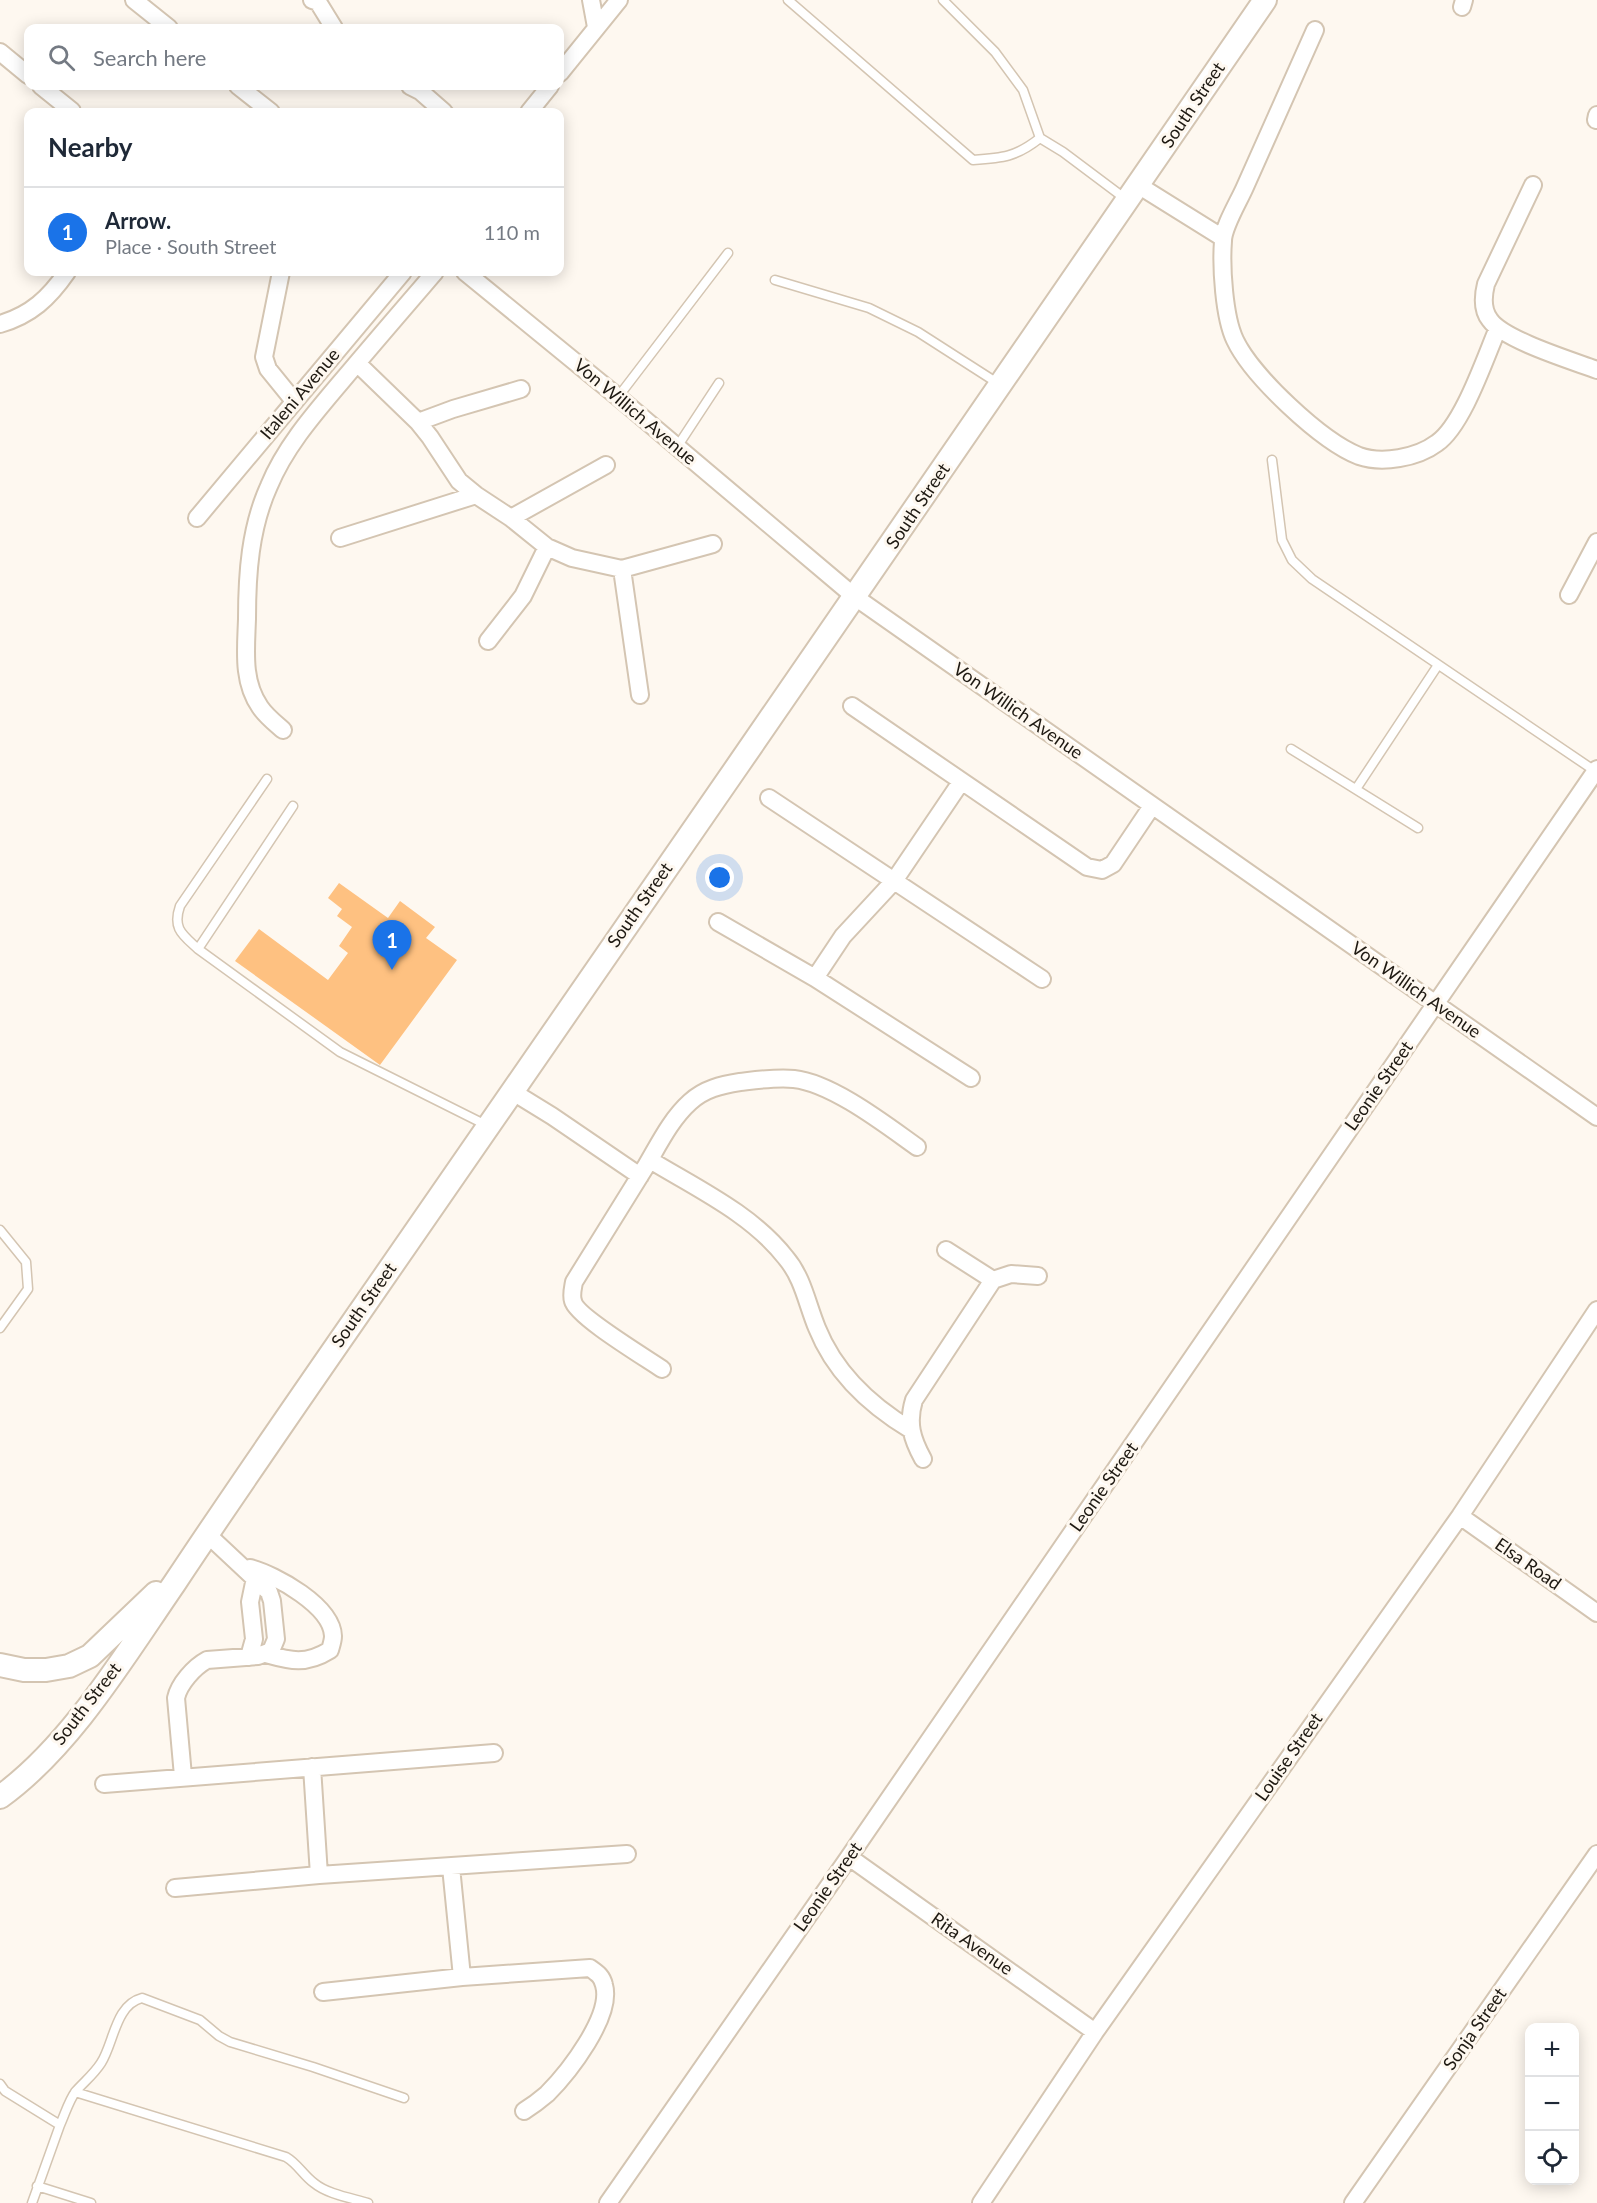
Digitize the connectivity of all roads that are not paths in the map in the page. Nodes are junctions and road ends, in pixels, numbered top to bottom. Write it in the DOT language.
graph roads {
  1 [pos="134,0"];
  2 [pos="312,0"];
  3 [pos="591,0"];
  4 [pos="619,0"];
  5 [pos="788,0"];
  6 [pos="943,0"];
  7 [pos="1265,0"];
  8 [pos="164,24"];
  9 [pos="332,24"];
  10 [pos="596,27"];
  11 [pos="1315,30"];
  12 [pos="0,52"];
  13 [pos="564,69"];
  14 [pos="24,72"];
  15 [pos="46,90"];
  16 [pos="243,90"];
  17 [pos="418,90"];
  18 [pos="547,90"];
  19 [pos="68,108"];
  20 [pos="266,108"];
  21 [pos="439,108"];
  22 [pos="532,108"];
  23 [pos="1040,138"];
  24 [pos="1533,185"];
  25 [pos="1133,193"];
  26 [pos="1223,238"];
  27 [pos="728,253"];
  28 [pos="65,276"];
  29 [pos="280,276"];
  30 [pos="401,276"];
  31 [pos="432,276"];
  32 [pos="470,276"];
  33 [pos="775,280"];
  34 [pos="0,324"];
  35 [pos="1498,328"];
  36 [pos="357,363"];
  37 [pos="1597,370"];
  38 [pos="719,383"];
  39 [pos="1000,385"];
  40 [pos="521,389"];
  41 [pos="618,397"];
  42 [pos="294,401"];
  43 [pos="418,422"];
  44 [pos="677,447"];
  45 [pos="1272,460"];
  46 [pos="606,465"];
  47 [pos="476,495"];
  48 [pos="197,518"];
  49 [pos="511,518"];
  50 [pos="340,538"];
  51 [pos="1597,542"];
  52 [pos="713,544"];
  53 [pos="547,547"];
  54 [pos="622,569"];
  55 [pos="1569,595"];
  56 [pos="855,597"];
  57 [pos="488,641"];
  58 [pos="1438,664"];
  59 [pos="640,695"];
  60 [pos="852,706"];
  61 [pos="283,730"];
  62 [pos="1291,749"];
  63 [pos="1596,770"];
  64 [pos="267,779"];
  65 [pos="962,782"];
  66 [pos="1356,789"];
  67 [pos="769,798"];
  68 [pos="293,806"];
  69 [pos="1152,806"];
  70 [pos="1418,828"];
  71 [pos="894,881"];
  72 [pos="718,922"];
  73 [pos="198,949"];
  74 [pos="814,978"];
  75 [pos="1042,979"];
  76 [pos="1436,1004"];
  77 [pos="971,1078"];
  78 [pos="513,1092"];
  79 [pos="1597,1117"];
  80 [pos="488,1126"];
  81 [pos="917,1147"];
  82 [pos="650,1160"];
  83 [pos="640,1176"];
  84 [pos="0,1230"];
  85 [pos="946,1250"];
  86 [pos="1038,1276"];
  87 [pos="993,1280"];
  88 [pos="1597,1310"];
  89 [pos="0,1328"];
  90 [pos="662,1369"];
  91 [pos="911,1430"];
  92 [pos="922,1459"];
  93 [pos="1460,1516"];
  94 [pos="207,1534"];
  95 [pos="241,1565"];
  96 [pos="186,1566"];
  97 [pos="255,1578"];
  98 [pos="1597,1613"];
  99 [pos="266,1654"];
  100 [pos="249,1657"];
  101 [pos="0,1665"];
  102 [pos="494,1753"];
  103 [pos="312,1767"];
  104 [pos="183,1776"];
  105 [pos="104,1784"];
  106 [pos="0,1797"];
  107 [pos="627,1854"];
  108 [pos="1597,1854"];
  109 [pos="849,1857"];
  110 [pos="451,1867"];
  111 [pos="319,1875"];
  112 [pos="175,1887"];
  113 [pos="462,1977"];
  114 [pos="324,1992"];
  115 [pos="1095,2032"];
  116 [pos="0,2084"];
  117 [pos="75,2092"];
  118 [pos="404,2098"];
  119 [pos="524,2111"];
  120 [pos="60,2125"];
  121 [pos="37,2186"];
  122 [pos="32,2203"];
  123 [pos="89,2203"];
  124 [pos="368,2203"];
  125 [pos="608,2203"];
  126 [pos="981,2203"];
  127 [pos="1353,2203"];
  1 -- 8 [label="street"];
  2 -- 9 [label="street"];
  3 -- 10 [label="street"];
  4 -- 10 [label="street"];
  5 -- 23 [label="lane"];
  6 -- 23 [label="lane"];
  7 -- 25 [label="street, South Street"];
  10 -- 13 [label="street"];
  11 -- 26 [label="street"];
  12 -- 14 [label="street"];
  15 -- 19 [label="street"];
  16 -- 20 [label="street"];
  17 -- 21 [label="street"];
  18 -- 22 [label="street"];
  23 -- 25 [label="lane"];
  24 -- 35 [label="street"];
  25 -- 26 [label="street"];
  25 -- 39 [label="street, South Street"];
  26 -- 35 [label="street"];
  27 -- 41 [label="lane"];
  28 -- 34 [label="street"];
  29 -- 42 [label="street"];
  30 -- 42 [label="street, Italeni Avenue"];
  31 -- 36 [label="street"];
  32 -- 41 [label="street, Von Willich Avenue"];
  33 -- 39 [label="lane"];
  35 -- 37 [label="street"];
  36 -- 43 [label="street"];
  36 -- 61 [label="street"];
  38 -- 44 [label="lane"];
  39 -- 56 [label="street, South Street"];
  40 -- 43 [label="street"];
  41 -- 44 [label="street, Von Willich Avenue"];
  42 -- 48 [label="street, Italeni Avenue"];
  43 -- 47 [label="street"];
  44 -- 56 [label="street, Von Willich Avenue"];
  45 -- 58 [label="lane"];
  46 -- 49 [label="street"];
  47 -- 49 [label="street"];
  47 -- 50 [label="street"];
  49 -- 53 [label="street"];
  51 -- 55 [label="street"];
  52 -- 54 [label="street"];
  53 -- 54 [label="street"];
  53 -- 57 [label="street"];
  54 -- 59 [label="street"];
  56 -- 69 [label="street, Von Willich Avenue"];
  56 -- 78 [label="street, South Street"];
  58 -- 63 [label="lane"];
  58 -- 66 [label="lane"];
  60 -- 65 [label="street"];
  62 -- 66 [label="lane"];
  63 -- 76 [label="street, Leonie Street"];
  64 -- 73 [label="lane"];
  65 -- 69 [label="street"];
  65 -- 71 [label="street"];
  66 -- 70 [label="lane"];
  67 -- 71 [label="street"];
  68 -- 73 [label="lane"];
  69 -- 76 [label="street, Von Willich Avenue"];
  71 -- 74 [label="street"];
  71 -- 75 [label="street"];
  72 -- 74 [label="street"];
  73 -- 80 [label="lane"];
  74 -- 77 [label="street"];
  76 -- 79 [label="street, Von Willich Avenue"];
  76 -- 109 [label="street, Leonie Street"];
  78 -- 80 [label="street, South Street"];
  78 -- 83 [label="street"];
  80 -- 94 [label="street, South Street"];
  81 -- 82 [label="street"];
  82 -- 83 [label="street"];
  82 -- 91 [label="street"];
  83 -- 90 [label="street"];
  84 -- 89 [label="lane"];
  85 -- 87 [label="street"];
  86 -- 87 [label="street"];
  87 -- 91 [label="street"];
  88 -- 93 [label="street, Louise Street"];
  91 -- 92 [label="street"];
  93 -- 98 [label="street, Elsa Road"];
  93 -- 115 [label="street, Louise Street"];
  94 -- 95 [label="street"];
  94 -- 96 [label="street, South Street"];
  95 -- 97 [label="street"];
  95 -- 99 [label="street"];
  96 -- 101 [label="street"];
  96 -- 106 [label="street, South Street"];
  97 -- 99 [label="street"];
  97 -- 100 [label="street"];
  99 -- 100 [label="street"];
  100 -- 104 [label="street"];
  102 -- 103 [label="street"];
  103 -- 104 [label="street"];
  103 -- 111 [label="street"];
  104 -- 105 [label="street"];
  107 -- 110 [label="street"];
  108 -- 127 [label="street, Sonja Street"];
  109 -- 115 [label="street, Rita Avenue"];
  109 -- 125 [label="street, Leonie Street"];
  110 -- 111 [label="street"];
  110 -- 113 [label="street"];
  111 -- 112 [label="street"];
  113 -- 114 [label="street"];
  113 -- 119 [label="street"];
  115 -- 126 [label="street, Louise Street"];
  116 -- 120 [label="lane"];
  117 -- 118 [label="lane"];
  117 -- 120 [label="lane"];
  117 -- 124 [label="lane"];
  120 -- 121 [label="lane"];
  121 -- 122 [label="lane"];
  121 -- 123 [label="lane"];
}
